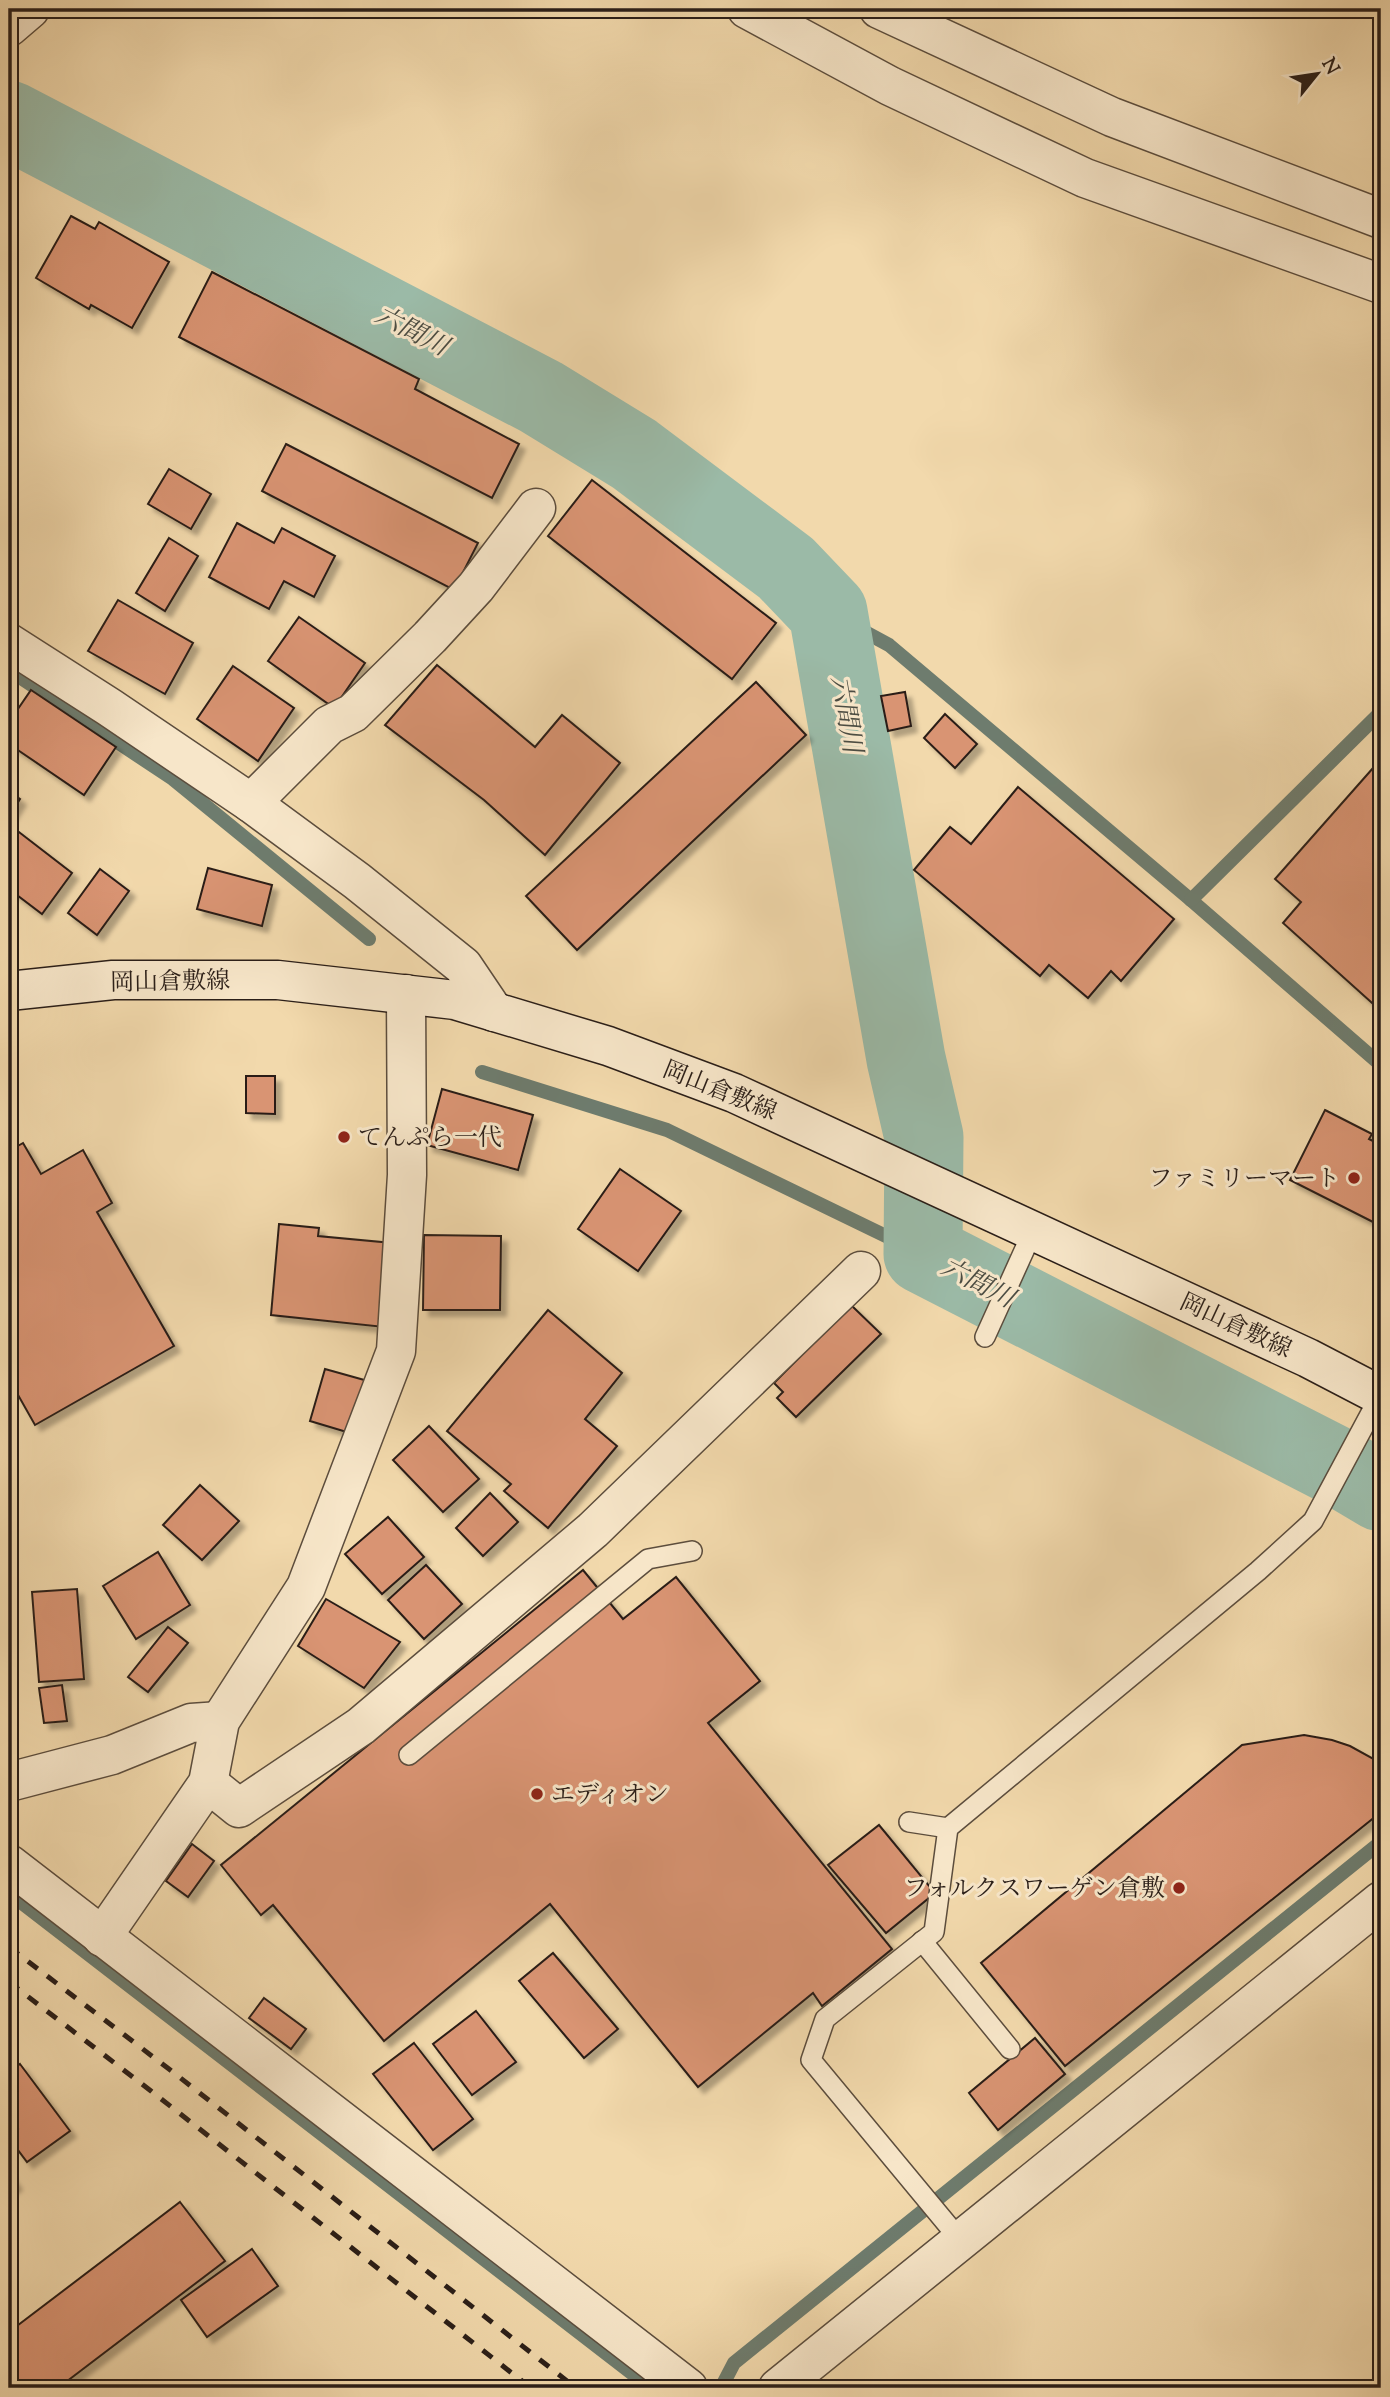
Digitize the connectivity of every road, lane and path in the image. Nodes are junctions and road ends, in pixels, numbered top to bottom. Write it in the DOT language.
graph roads {
  1 [pos="30,9"];
  2 [pos="747,9"];
  3 [pos="878,9"];
  4 [pos="9,27"];
  5 [pos="1381,219"];
  6 [pos="1381,284"];
  7 [pos="536,508"];
  8 [pos="9,643"];
  9 [pos="251,803"];
  10 [pos="9,991"];
  11 [pos="406,994"];
  12 [pos="494,1012"];
  13 [pos="1027,1245"];
  14 [pos="862,1271"];
  15 [pos="985,1337"];
  16 [pos="1381,1396"];
  17 [pos="692,1551"];
  18 [pos="220,1721"];
  19 [pos="409,1755"];
  20 [pos="9,1782"];
  21 [pos="208,1783"];
  22 [pos="909,1822"];
  23 [pos="948,1828"];
  24 [pos="9,1864"];
  25 [pos="1381,1901"];
  26 [pos="103,1937"];
  27 [pos="922,1941"];
  28 [pos="1010,2049"];
  29 [pos="949,2227"];
  30 [pos="688,2388"];
  31 [pos="778,2388"];
  1 -- 4 [label="street"];
  2 -- 6 [label="street"];
  3 -- 5 [label="street"];
  7 -- 9 [label="street"];
  8 -- 9 [label="street"];
  9 -- 12 [label="street"];
  10 -- 11 [label="street, 岡山倉敷線"];
  11 -- 12 [label="street, 岡山倉敷線"];
  11 -- 18 [label="street"];
  12 -- 13 [label="street, 岡山倉敷線"];
  13 -- 15 [label="lane"];
  13 -- 16 [label="street, 岡山倉敷線"];
  14 -- 21 [label="street"];
  16 -- 23 [label="lane"];
  17 -- 19 [label="lane"];
  18 -- 20 [label="street"];
  18 -- 21 [label="street"];
  21 -- 26 [label="street"];
  22 -- 23 [label="lane"];
  23 -- 27 [label="lane"];
  24 -- 26 [label="street"];
  25 -- 29 [label="street"];
  26 -- 30 [label="street"];
  27 -- 28 [label="lane"];
  27 -- 29 [label="lane"];
  29 -- 31 [label="street"];
}
